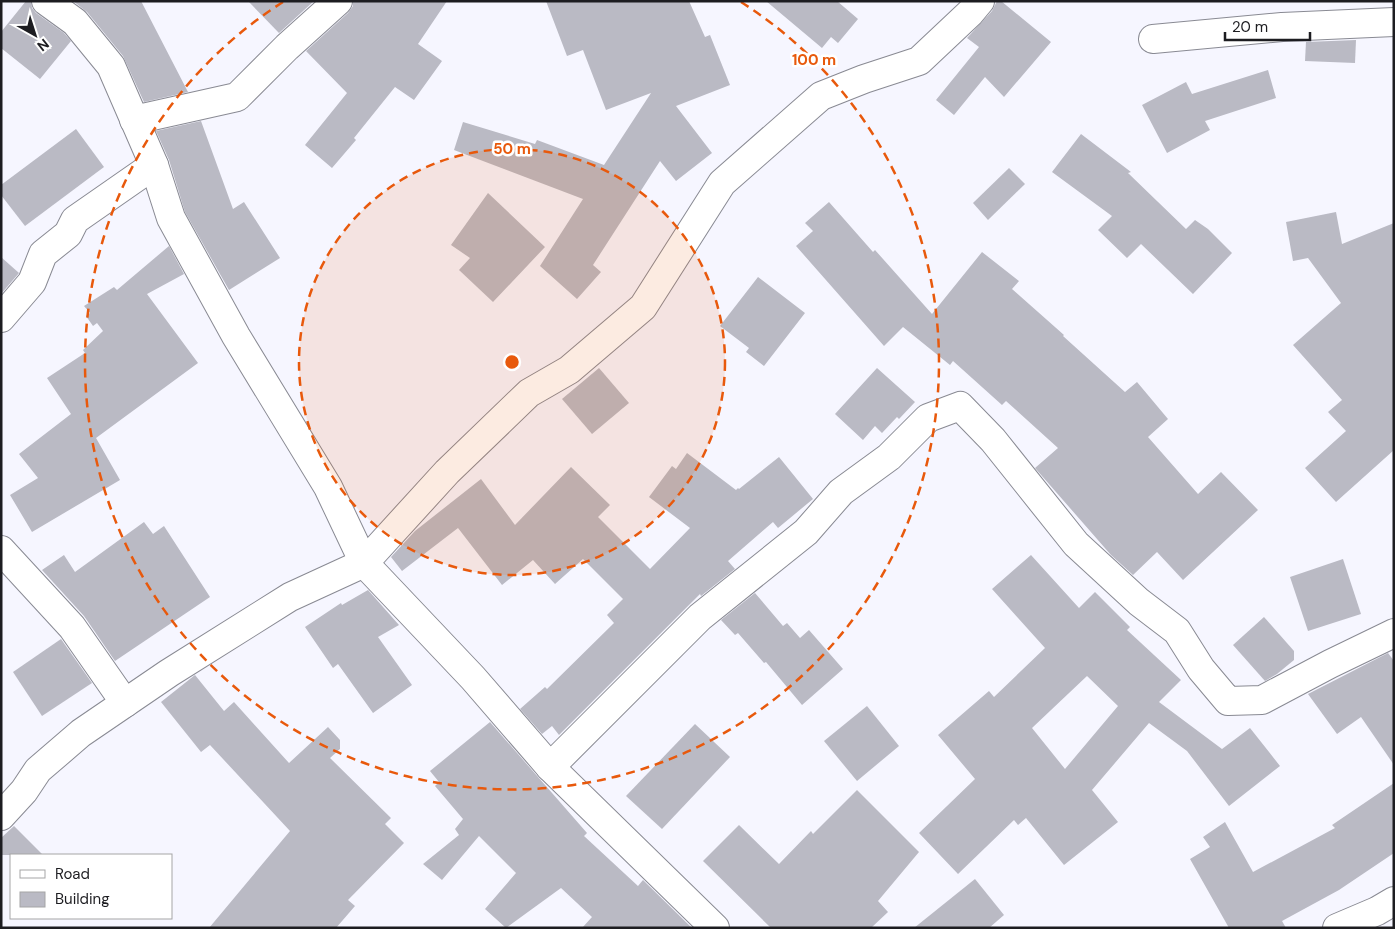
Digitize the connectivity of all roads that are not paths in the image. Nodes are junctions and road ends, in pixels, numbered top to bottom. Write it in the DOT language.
graph roads {
  1 [pos="46,1"];
  2 [pos="338,1"];
  3 [pos="980,1"];
  4 [pos="1394,22"];
  5 [pos="1154,39"];
  6 [pos="134,120"];
  7 [pos="154,165"];
  8 [pos="1,318"];
  9 [pos="1,550"];
  10 [pos="364,563"];
  11 [pos="1394,634"];
  12 [pos="125,703"];
  13 [pos="550,767"];
  14 [pos="1,816"];
  15 [pos="1394,901"];
  16 [pos="1343,927"];
  17 [pos="715,928"];
  1 -- 6 [label="street"];
  2 -- 6 [label="street"];
  3 -- 10 [label="street"];
  4 -- 5 [label="street"];
  6 -- 7 [label="street"];
  7 -- 8 [label="street"];
  7 -- 10 [label="street"];
  9 -- 12 [label="street"];
  10 -- 12 [label="street"];
  10 -- 13 [label="street"];
  11 -- 13 [label="street"];
  12 -- 14 [label="street"];
  13 -- 17 [label="street"];
  15 -- 16 [label="street"];
}
